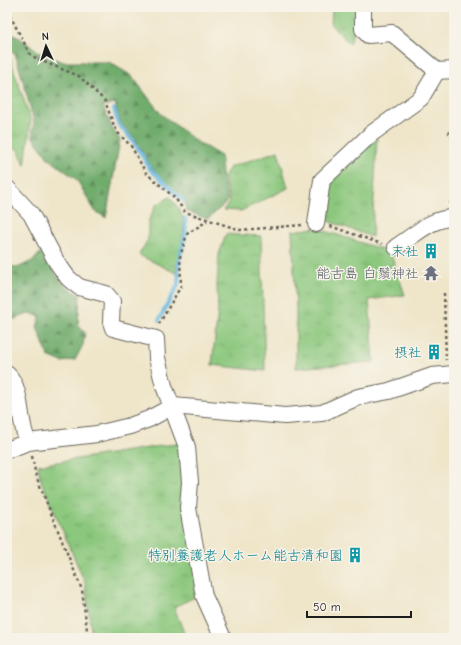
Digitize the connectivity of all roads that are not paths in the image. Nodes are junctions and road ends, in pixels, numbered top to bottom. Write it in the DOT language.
graph roads {
  1 [pos="363,7"];
  2 [pos="454,70"];
  3 [pos="437,71"];
  4 [pos="7,188"];
  5 [pos="454,218"];
  6 [pos="316,224"];
  7 [pos="396,247"];
  8 [pos="450,373"];
  9 [pos="7,374"];
  10 [pos="173,406"];
  11 [pos="28,442"];
  12 [pos="7,450"];
  13 [pos="223,638"];
  1 -- 3 [label="street"];
  2 -- 3 [label="street"];
  3 -- 6 [label="street"];
  4 -- 10 [label="street"];
  5 -- 7 [label="street"];
  8 -- 10 [label="street"];
  9 -- 11 [label="street"];
  10 -- 11 [label="street"];
  10 -- 13 [label="street"];
  11 -- 12 [label="street"];
}
